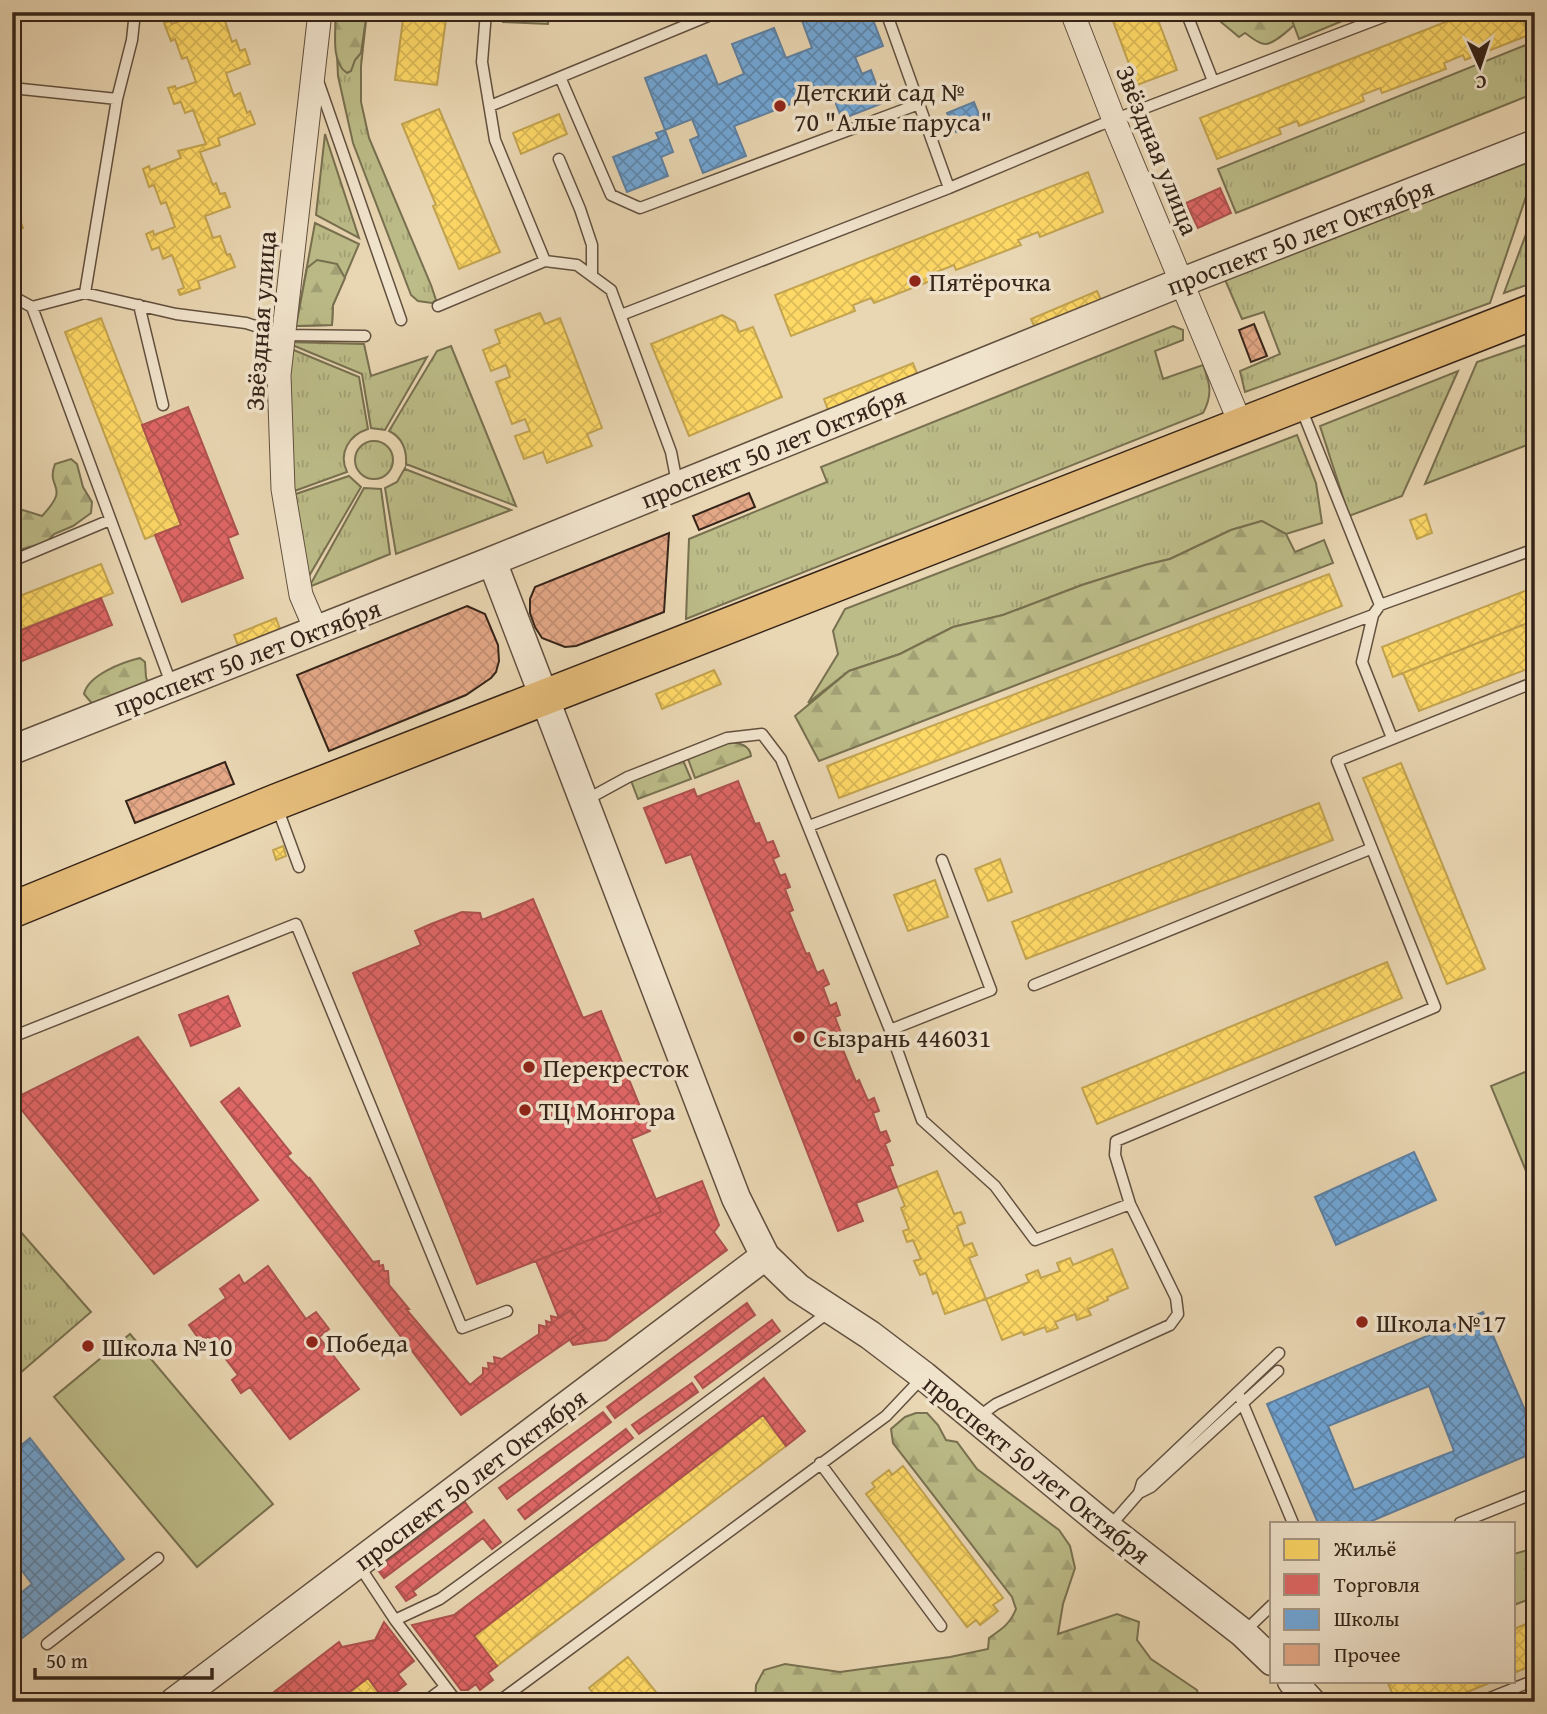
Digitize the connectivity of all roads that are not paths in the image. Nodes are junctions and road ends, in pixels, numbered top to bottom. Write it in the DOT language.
graph roads {
  1 [pos="135,12"];
  2 [pos="320,12"];
  3 [pos="486,12"];
  4 [pos="718,12"];
  5 [pos="886,12"];
  6 [pos="1072,12"];
  7 [pos="1186,12"];
  8 [pos="1396,12"];
  9 [pos="314,68"];
  10 [pos="560,77"];
  11 [pos="1213,81"];
  12 [pos="12,88"];
  13 [pos="117,99"];
  14 [pos="919,104"];
  15 [pos="490,106"];
  16 [pos="1114,120"];
  17 [pos="1535,144"];
  18 [pos="559,159"];
  19 [pos="949,188"];
  20 [pos="545,261"];
  21 [pos="592,276"];
  22 [pos="1183,282"];
  23 [pos="85,293"];
  24 [pos="12,296"];
  25 [pos="139,305"];
  26 [pos="438,306"];
  27 [pos="32,307"];
  28 [pos="1535,311"];
  29 [pos="621,315"];
  30 [pos="401,320"];
  31 [pos="283,335"];
  32 [pos="365,336"];
  33 [pos="1299,403"];
  34 [pos="163,405"];
  35 [pos="1241,425"];
  36 [pos="677,486"];
  37 [pos="110,520"];
  38 [pos="1535,549"];
  39 [pos="12,561"];
  40 [pos="492,561"];
  41 [pos="1376,610"];
  42 [pos="316,630"];
  43 [pos="1535,682"];
  44 [pos="172,686"];
  45 [pos="544,698"];
  46 [pos="1392,738"];
  47 [pos="12,750"];
  48 [pos="584,801"];
  49 [pos="276,802"];
  50 [pos="809,826"];
  51 [pos="1370,849"];
  52 [pos="942,860"];
  53 [pos="299,867"];
  54 [pos="12,910"];
  55 [pos="1034,985"];
  56 [pos="890,1030"];
  57 [pos="12,1037"];
  58 [pos="1130,1204"];
  59 [pos="765,1256"];
  60 [pos="832,1310"];
  61 [pos="507,1311"];
  62 [pos="1279,1353"];
  63 [pos="1278,1371"];
  64 [pos="924,1376"];
  65 [pos="1240,1397"];
  66 [pos="977,1418"];
  67 [pos="820,1464"];
  68 [pos="1535,1493"];
  69 [pos="1293,1522"];
  70 [pos="1462,1522"];
  71 [pos="1108,1528"];
  72 [pos="158,1558"];
  73 [pos="358,1564"];
  74 [pos="1270,1607"];
  75 [pos="395,1619"];
  76 [pos="941,1626"];
  77 [pos="1243,1633"];
  78 [pos="47,1644"];
  79 [pos="1270,1659"];
  80 [pos="1535,1680"];
  81 [pos="1293,1682"];
  82 [pos="445,1687"];
  83 [pos="174,1702"];
  84 [pos="425,1702"];
  85 [pos="457,1702"];
  86 [pos="498,1702"];
  87 [pos="1311,1702"];
  88 [pos="1480,1702"];
  1 -- 13 [label="lane"];
  2 -- 9 [label="street, Звёздная улица"];
  3 -- 15 [label="lane"];
  4 -- 10 [label="lane"];
  5 -- 14 [label="lane"];
  6 -- 16 [label="street, Звёздная улица"];
  7 -- 11 [label="lane"];
  8 -- 11 [label="lane"];
  9 -- 30 [label="lane"];
  9 -- 31 [label="street, Звёздная улица"];
  10 -- 14 [label="lane"];
  10 -- 15 [label="lane"];
  11 -- 16 [label="lane"];
  12 -- 13 [label="lane"];
  13 -- 23 [label="lane"];
  14 -- 19 [label="lane"];
  15 -- 20 [label="lane"];
  16 -- 19 [label="lane"];
  16 -- 22 [label="street, Звёздная улица"];
  17 -- 22 [label="street, проспект 50 лет Октября"];
  18 -- 21 [label="lane"];
  19 -- 29 [label="lane"];
  20 -- 21 [label="lane"];
  20 -- 26 [label="lane"];
  21 -- 29 [label="lane"];
  22 -- 35 [label="street, Звёздная улица"];
  22 -- 36 [label="street, проспект 50 лет Октября"];
  23 -- 25 [label="lane"];
  23 -- 27 [label="lane"];
  24 -- 27 [label="lane"];
  25 -- 31 [label="lane"];
  25 -- 34 [label="lane"];
  27 -- 37 [label="lane"];
  28 -- 33 [label="main road"];
  29 -- 36 [label="lane"];
  31 -- 32 [label="lane"];
  31 -- 42 [label="street, Звёздная улица"];
  33 -- 35 [label="main road"];
  33 -- 41 [label="lane"];
  35 -- 45 [label="main road"];
  36 -- 40 [label="street, проспект 50 лет Октября"];
  37 -- 39 [label="lane"];
  37 -- 44 [label="lane"];
  38 -- 41 [label="lane"];
  40 -- 42 [label="street, проспект 50 лет Октября"];
  40 -- 45 [label="street, проспект 50 лет Октября"];
  41 -- 46 [label="lane"];
  41 -- 50 [label="lane"];
  42 -- 44 [label="street, проспект 50 лет Октября"];
  43 -- 46 [label="lane"];
  44 -- 47 [label="street, проспект 50 лет Октября"];
  45 -- 48 [label="street, проспект 50 лет Октября"];
  45 -- 49 [label="main road"];
  46 -- 51 [label="lane"];
  48 -- 50 [label="lane"];
  48 -- 59 [label="street, проспект 50 лет Октября"];
  49 -- 53 [label="lane"];
  49 -- 54 [label="main road"];
  50 -- 56 [label="lane"];
  51 -- 55 [label="lane"];
  51 -- 58 [label="lane"];
  52 -- 56 [label="lane"];
  56 -- 58 [label="lane"];
  57 -- 61 [label="lane"];
  58 -- 66 [label="lane"];
  59 -- 60 [label="street, проспект 50 лет Октября"];
  59 -- 73 [label="street, проспект 50 лет Октября"];
  60 -- 64 [label="street, проспект 50 лет Октября"];
  60 -- 75 [label="lane"];
  62 -- 65 [label="lane"];
  63 -- 65 [label="lane"];
  64 -- 66 [label="street, проспект 50 лет Октября"];
  64 -- 67 [label="lane"];
  65 -- 69 [label="lane"];
  65 -- 71 [label="lane"];
  66 -- 71 [label="street, проспект 50 лет Октября"];
  67 -- 76 [label="lane"];
  67 -- 86 [label="lane"];
  68 -- 70 [label="lane"];
  71 -- 77 [label="street, проспект 50 лет Октября"];
  72 -- 78 [label="lane"];
  73 -- 75 [label="lane"];
  73 -- 83 [label="street, проспект 50 лет Октября"];
  74 -- 77 [label="lane"];
  75 -- 82 [label="lane"];
  77 -- 79 [label="street, проспект 50 лет Октября"];
  80 -- 88 [label="lane"];
  81 -- 87 [label="street"];
  82 -- 84 [label="lane"];
  82 -- 85 [label="lane"];
}
